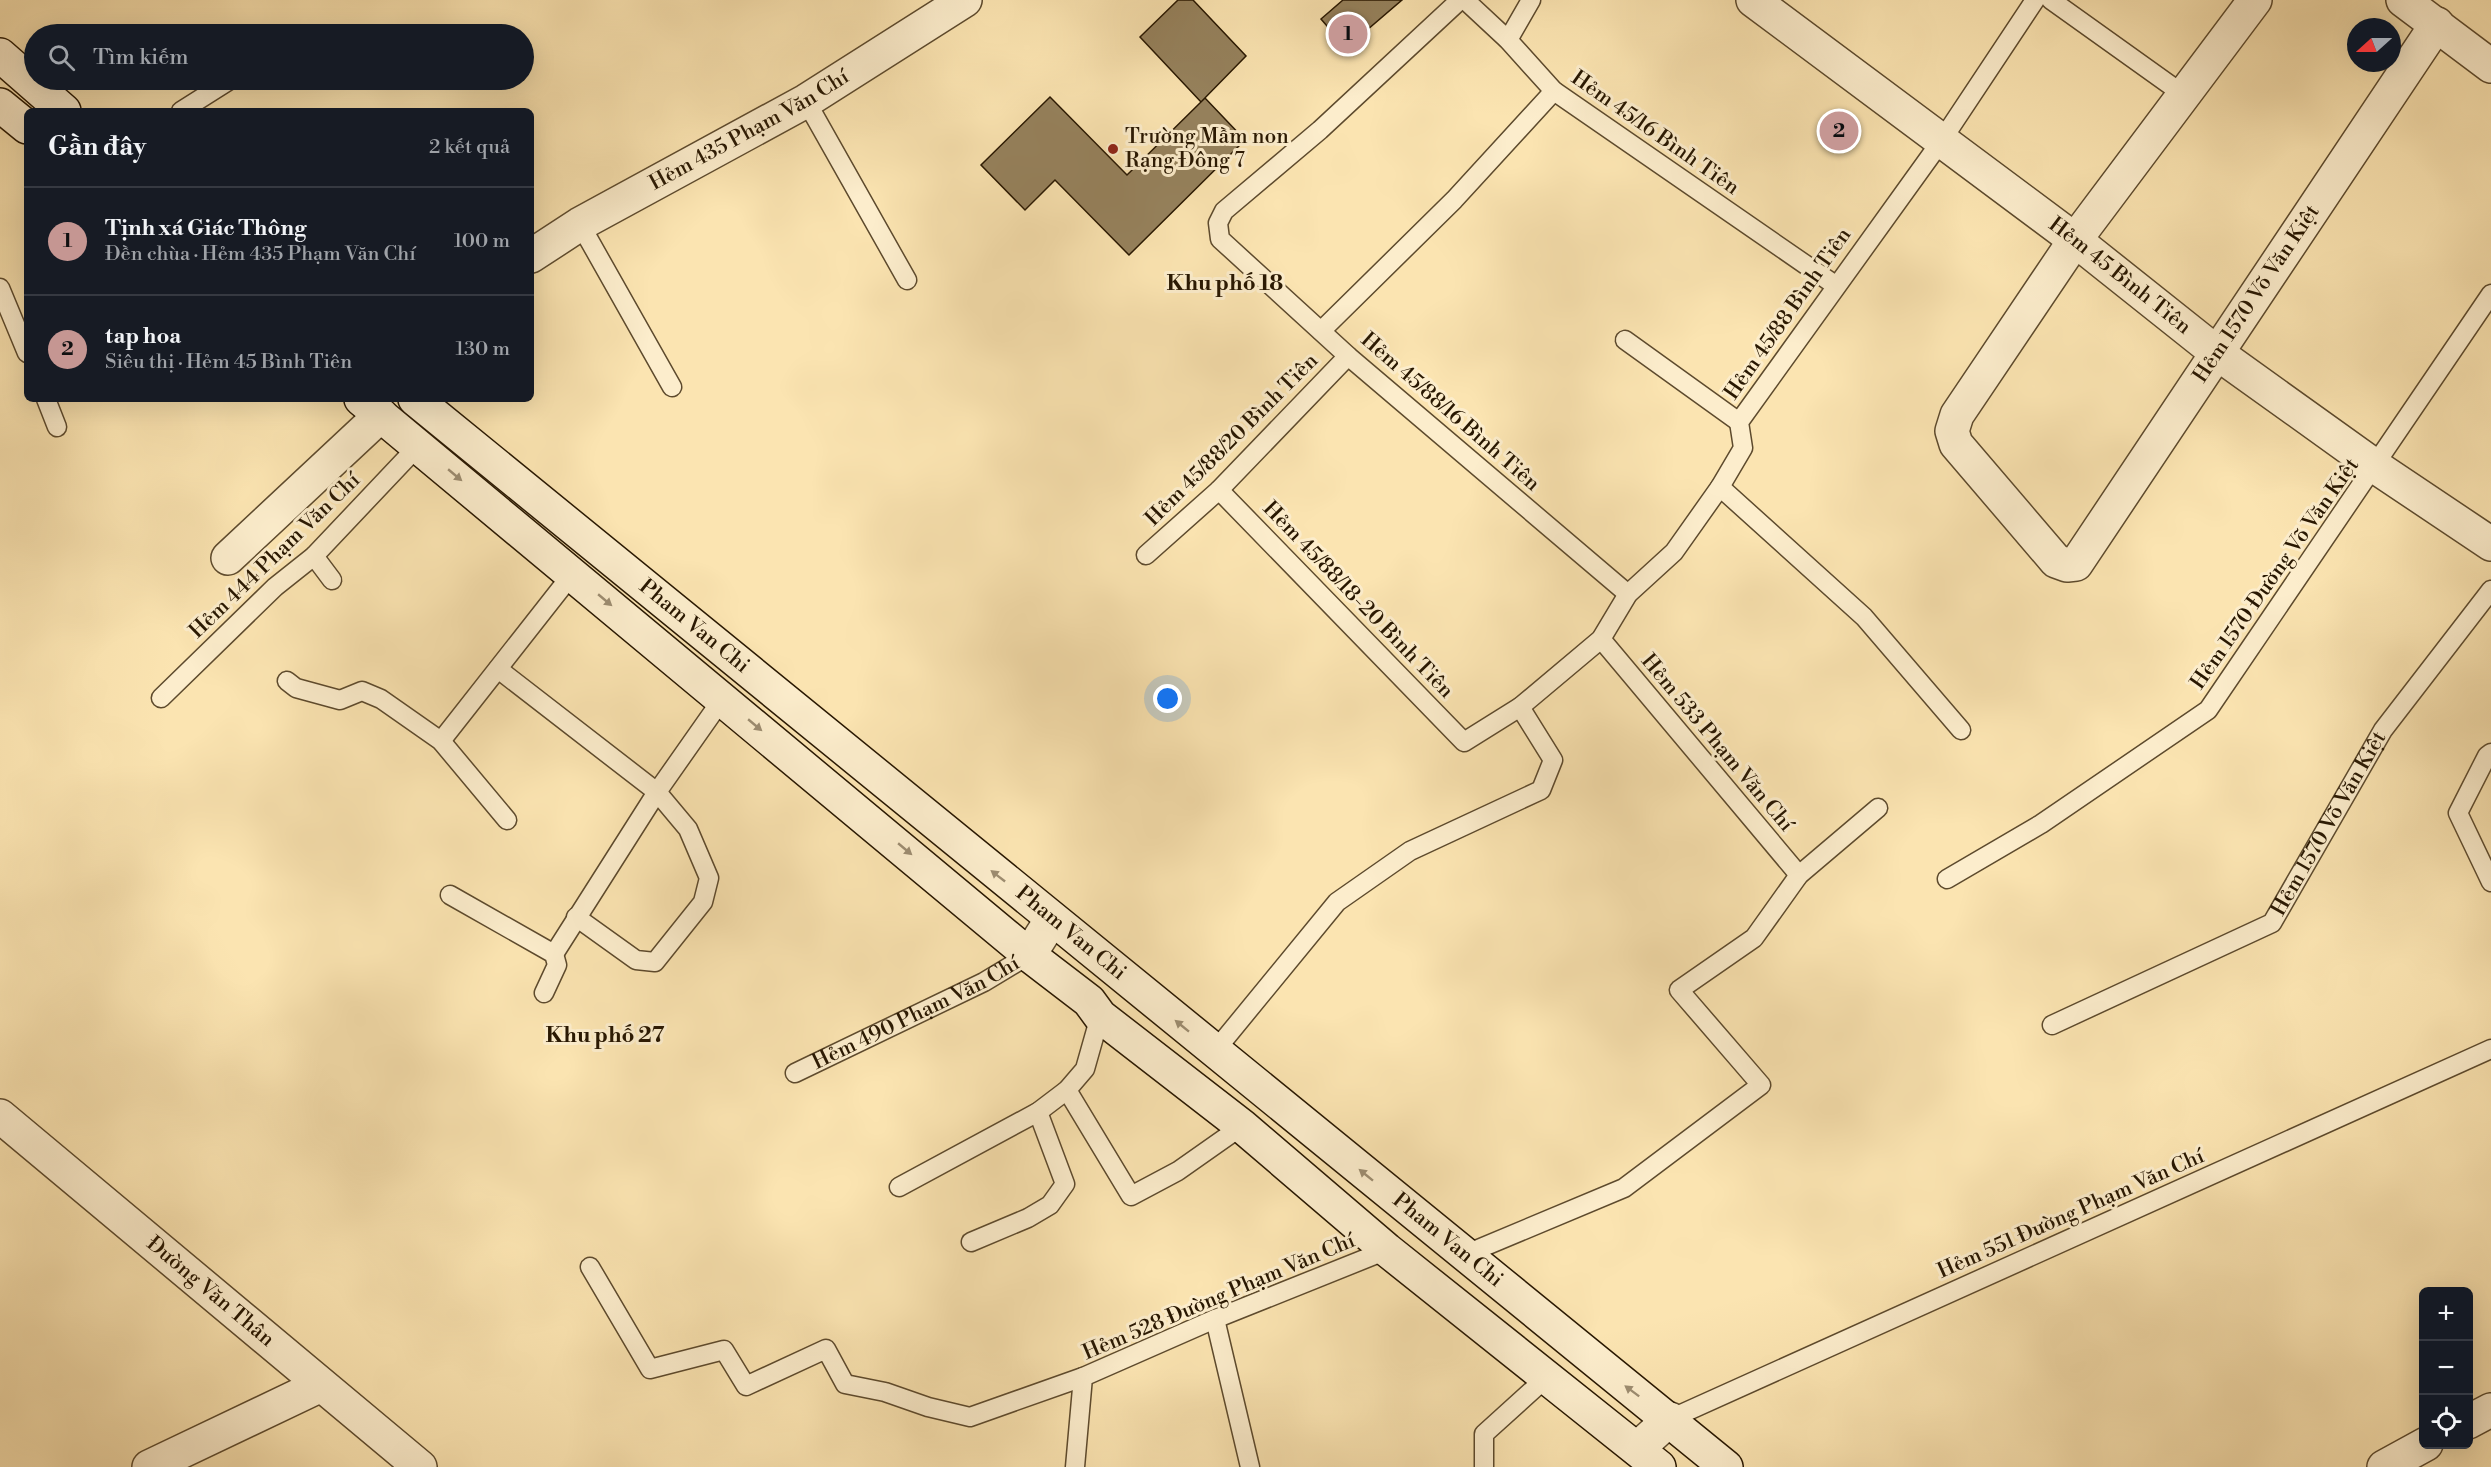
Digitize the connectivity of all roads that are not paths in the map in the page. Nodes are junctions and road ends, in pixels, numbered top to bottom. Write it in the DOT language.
graph roads {
  1 [pos="965,0"];
  2 [pos="1460,0"];
  3 [pos="1465,0"];
  4 [pos="1531,0"];
  5 [pos="1753,0"];
  6 [pos="2035,0"];
  7 [pos="2052,0"];
  8 [pos="2255,0"];
  9 [pos="2403,0"];
  10 [pos="2437,24"];
  11 [pos="1508,40"];
  12 [pos="0,55"];
  13 [pos="2491,66"];
  14 [pos="24,76"];
  15 [pos="40,90"];
  16 [pos="214,90"];
  17 [pos="1554,91"];
  18 [pos="2184,95"];
  19 [pos="806,101"];
  20 [pos="0,105"];
  21 [pos="61,108"];
  22 [pos="186,108"];
  23 [pos="24,125"];
  24 [pos="1942,140"];
  25 [pos="580,224"];
  26 [pos="2075,240"];
  27 [pos="534,254"];
  28 [pos="907,280"];
  29 [pos="1835,285"];
  30 [pos="0,288"];
  31 [pos="2491,294"];
  32 [pos="1322,331"];
  33 [pos="1625,340"];
  34 [pos="24,346"];
  35 [pos="2217,353"];
  36 [pos="1348,356"];
  37 [pos="672,387"];
  38 [pos="47,402"];
  39 [pos="419,402"];
  40 [pos="371,407"];
  41 [pos="1739,422"];
  42 [pos="57,427"];
  43 [pos="419,445"];
  44 [pos="2376,467"];
  45 [pos="1720,487"];
  46 [pos="1219,490"];
  47 [pos="2491,544"];
  48 [pos="1146,555"];
  49 [pos="314,556"];
  50 [pos="228,558"];
  51 [pos="573,573"];
  52 [pos="332,580"];
  53 [pos="2491,590"];
  54 [pos="1628,594"];
  55 [pos="1601,639"];
  56 [pos="498,669"];
  57 [pos="287,681"];
  58 [pos="161,698"];
  59 [pos="723,698"];
  60 [pos="1520,707"];
  61 [pos="1961,730"];
  62 [pos="441,741"];
  63 [pos="1464,742"];
  64 [pos="2491,753"];
  65 [pos="657,792"];
  66 [pos="1878,808"];
  67 [pos="507,820"];
  68 [pos="1799,875"];
  69 [pos="1947,879"];
  70 [pos="2491,882"];
  71 [pos="450,895"];
  72 [pos="576,917"];
  73 [pos="1052,919"];
  74 [pos="554,954"];
  75 [pos="1029,955"];
  76 [pos="544,993"];
  77 [pos="1100,1016"];
  78 [pos="2052,1025"];
  79 [pos="2491,1049"];
  80 [pos="1214,1052"];
  81 [pos="795,1073"];
  82 [pos="1067,1090"];
  83 [pos="1038,1112"];
  84 [pos="0,1116"];
  85 [pos="1242,1126"];
  86 [pos="899,1187"];
  87 [pos="971,1242"];
  88 [pos="1387,1250"];
  89 [pos="1464,1256"];
  90 [pos="590,1267"];
  91 [pos="1215,1319"];
  92 [pos="1083,1377"];
  93 [pos="1547,1377"];
  94 [pos="321,1385"];
  95 [pos="2491,1410"];
  96 [pos="1670,1419"];
  97 [pos="2473,1420"];
  98 [pos="2419,1448"];
  99 [pos="1648,1458"];
  100 [pos="149,1467"];
  101 [pos="420,1467"];
  102 [pos="1075,1467"];
  103 [pos="1250,1467"];
  104 [pos="1484,1467"];
  105 [pos="1726,1467"];
  106 [pos="2384,1467"];
  1 -- 19 [label="street, Hẻm 435 Phạm Văn Chí"];
  2 -- 32 [label="lane, Hẻm 45/88/16 Bình Tiên"];
  3 -- 11 [label="lane, Hẻm 45/16 Bình Tiên"];
  4 -- 11 [label="lane"];
  5 -- 24 [label="street, Hẻm 45 Bình Tiên"];
  6 -- 24 [label="lane, Hẻm 45/88 Bình Tiên"];
  7 -- 18 [label="lane"];
  8 -- 18 [label="street"];
  9 -- 10 [label="street"];
  10 -- 13 [label="street"];
  10 -- 35 [label="street, Hẻm 1570 Võ Văn Kiệt"];
  11 -- 17 [label="lane, Hẻm 45/16 Bình Tiên"];
  12 -- 14 [label="street"];
  15 -- 21 [label="street"];
  16 -- 22 [label="lane"];
  17 -- 29 [label="lane, Hẻm 45/16 Bình Tiên"];
  17 -- 32 [label="lane"];
  18 -- 26 [label="street"];
  19 -- 25 [label="street, Hẻm 435 Phạm Văn Chí"];
  19 -- 28 [label="lane"];
  20 -- 23 [label="street"];
  24 -- 26 [label="street, Hẻm 45 Bình Tiên"];
  24 -- 29 [label="lane, Hẻm 45/88 Bình Tiên"];
  25 -- 27 [label="street, Hẻm 435 Phạm Văn Chí"];
  25 -- 37 [label="lane"];
  26 -- 35 [label="street, Hẻm 45 Bình Tiên"];
  26 -- 35 [label="street, Hẻm 1570 Võ Văn Kiệt"];
  29 -- 41 [label="lane, Hẻm 45/88 Bình Tiên"];
  30 -- 34 [label="lane"];
  31 -- 44 [label="lane, Hẻm 1570 Đường Võ Văn Kiệt"];
  32 -- 36 [label="lane, Hẻm 45/88/16 Bình Tiên"];
  33 -- 41 [label="lane"];
  35 -- 44 [label="street, Hẻm 45 Bình Tiên"];
  36 -- 46 [label="lane, Hẻm 45/88/20 Bình Tiên"];
  36 -- 54 [label="lane, Hẻm 45/88/16 Bình Tiên"];
  38 -- 42 [label="lane"];
  73 -- 39 [label="street, Pham Van Chi, one-way"];
  40 -- 43 [label="street, Pham Van Chi"];
  40 -- 50 [label="street"];
  41 -- 45 [label="lane, Hẻm 45/88 Bình Tiên"];
  43 -- 49 [label="lane, Hẻm 444 Phạm Văn Chí"];
  43 -- 51 [label="street, Pham Van Chi, one-way"];
  44 -- 47 [label="street, Hẻm 45 Bình Tiên"];
  44 -- 69 [label="lane, Hẻm 1570 Đường Võ Văn Kiệt"];
  45 -- 54 [label="lane, Hẻm 45/88 Bình Tiên"];
  45 -- 61 [label="lane"];
  46 -- 48 [label="lane, Hẻm 45/88/20 Bình Tiên"];
  46 -- 63 [label="lane, Hẻm 45/88/18-20 Bình Tiên"];
  49 -- 52 [label="lane"];
  49 -- 58 [label="lane, Hẻm 444 Phạm Văn Chí"];
  51 -- 56 [label="lane"];
  51 -- 59 [label="street, Pham Van Chi, one-way"];
  53 -- 78 [label="lane, Hẻm 1570 Võ Văn Kiệt"];
  54 -- 55 [label="lane, Hẻm 45/88 Bình Tiên"];
  55 -- 60 [label="lane, Hẻm 45/88 Bình Tiên"];
  55 -- 68 [label="lane, Hẻm 533 Phạm Văn Chí"];
  56 -- 62 [label="lane"];
  56 -- 65 [label="lane"];
  57 -- 62 [label="lane"];
  59 -- 65 [label="lane"];
  59 -- 75 [label="street, Pham Van Chi, one-way"];
  60 -- 63 [label="lane, Hẻm 45/88 Bình Tiên"];
  60 -- 80 [label="lane"];
  62 -- 67 [label="lane"];
  64 -- 70 [label="lane"];
  65 -- 72 [label="lane"];
  65 -- 72 [label="lane"];
  66 -- 68 [label="lane"];
  68 -- 89 [label="lane"];
  71 -- 74 [label="lane"];
  72 -- 74 [label="lane"];
  73 -- 75 [label="street, Hẻm 490 Phạm Văn Chí"];
  80 -- 73 [label="street, Pham Van Chi, one-way"];
  74 -- 76 [label="lane"];
  75 -- 77 [label="street, Pham Van Chi"];
  75 -- 81 [label="lane, Hẻm 490 Phạm Văn Chí"];
  77 -- 82 [label="lane"];
  77 -- 85 [label="street, Pham Van Chi"];
  79 -- 96 [label="lane, Hẻm 551 Đường Phạm Văn Chí"];
  89 -- 80 [label="street, Pham Van Chi, one-way"];
  82 -- 83 [label="lane"];
  82 -- 85 [label="lane"];
  83 -- 86 [label="lane"];
  83 -- 87 [label="lane"];
  84 -- 94 [label="street, Đường Văn Thân"];
  85 -- 88 [label="street, Pham Van Chi"];
  88 -- 91 [label="lane, Hẻm 528 Đường Phạm Văn Chí"];
  88 -- 93 [label="street, Pham Van Chi"];
  96 -- 89 [label="street, Pham Van Chi, one-way"];
  90 -- 92 [label="lane"];
  91 -- 92 [label="lane, Hẻm 528 Đường Phạm Văn Chí"];
  91 -- 103 [label="lane"];
  92 -- 102 [label="lane, Hẻm 528 Đường Phạm Văn Chí"];
  93 -- 99 [label="street, Pham Van Chi"];
  93 -- 104 [label="lane"];
  94 -- 100 [label="street"];
  94 -- 101 [label="street, Đường Văn Thân"];
  95 -- 97 [label="street"];
  96 -- 99 [label="street"];
  96 -- 105 [label="street, Pham Van Chi"];
  98 -- 106 [label="street"];
}
